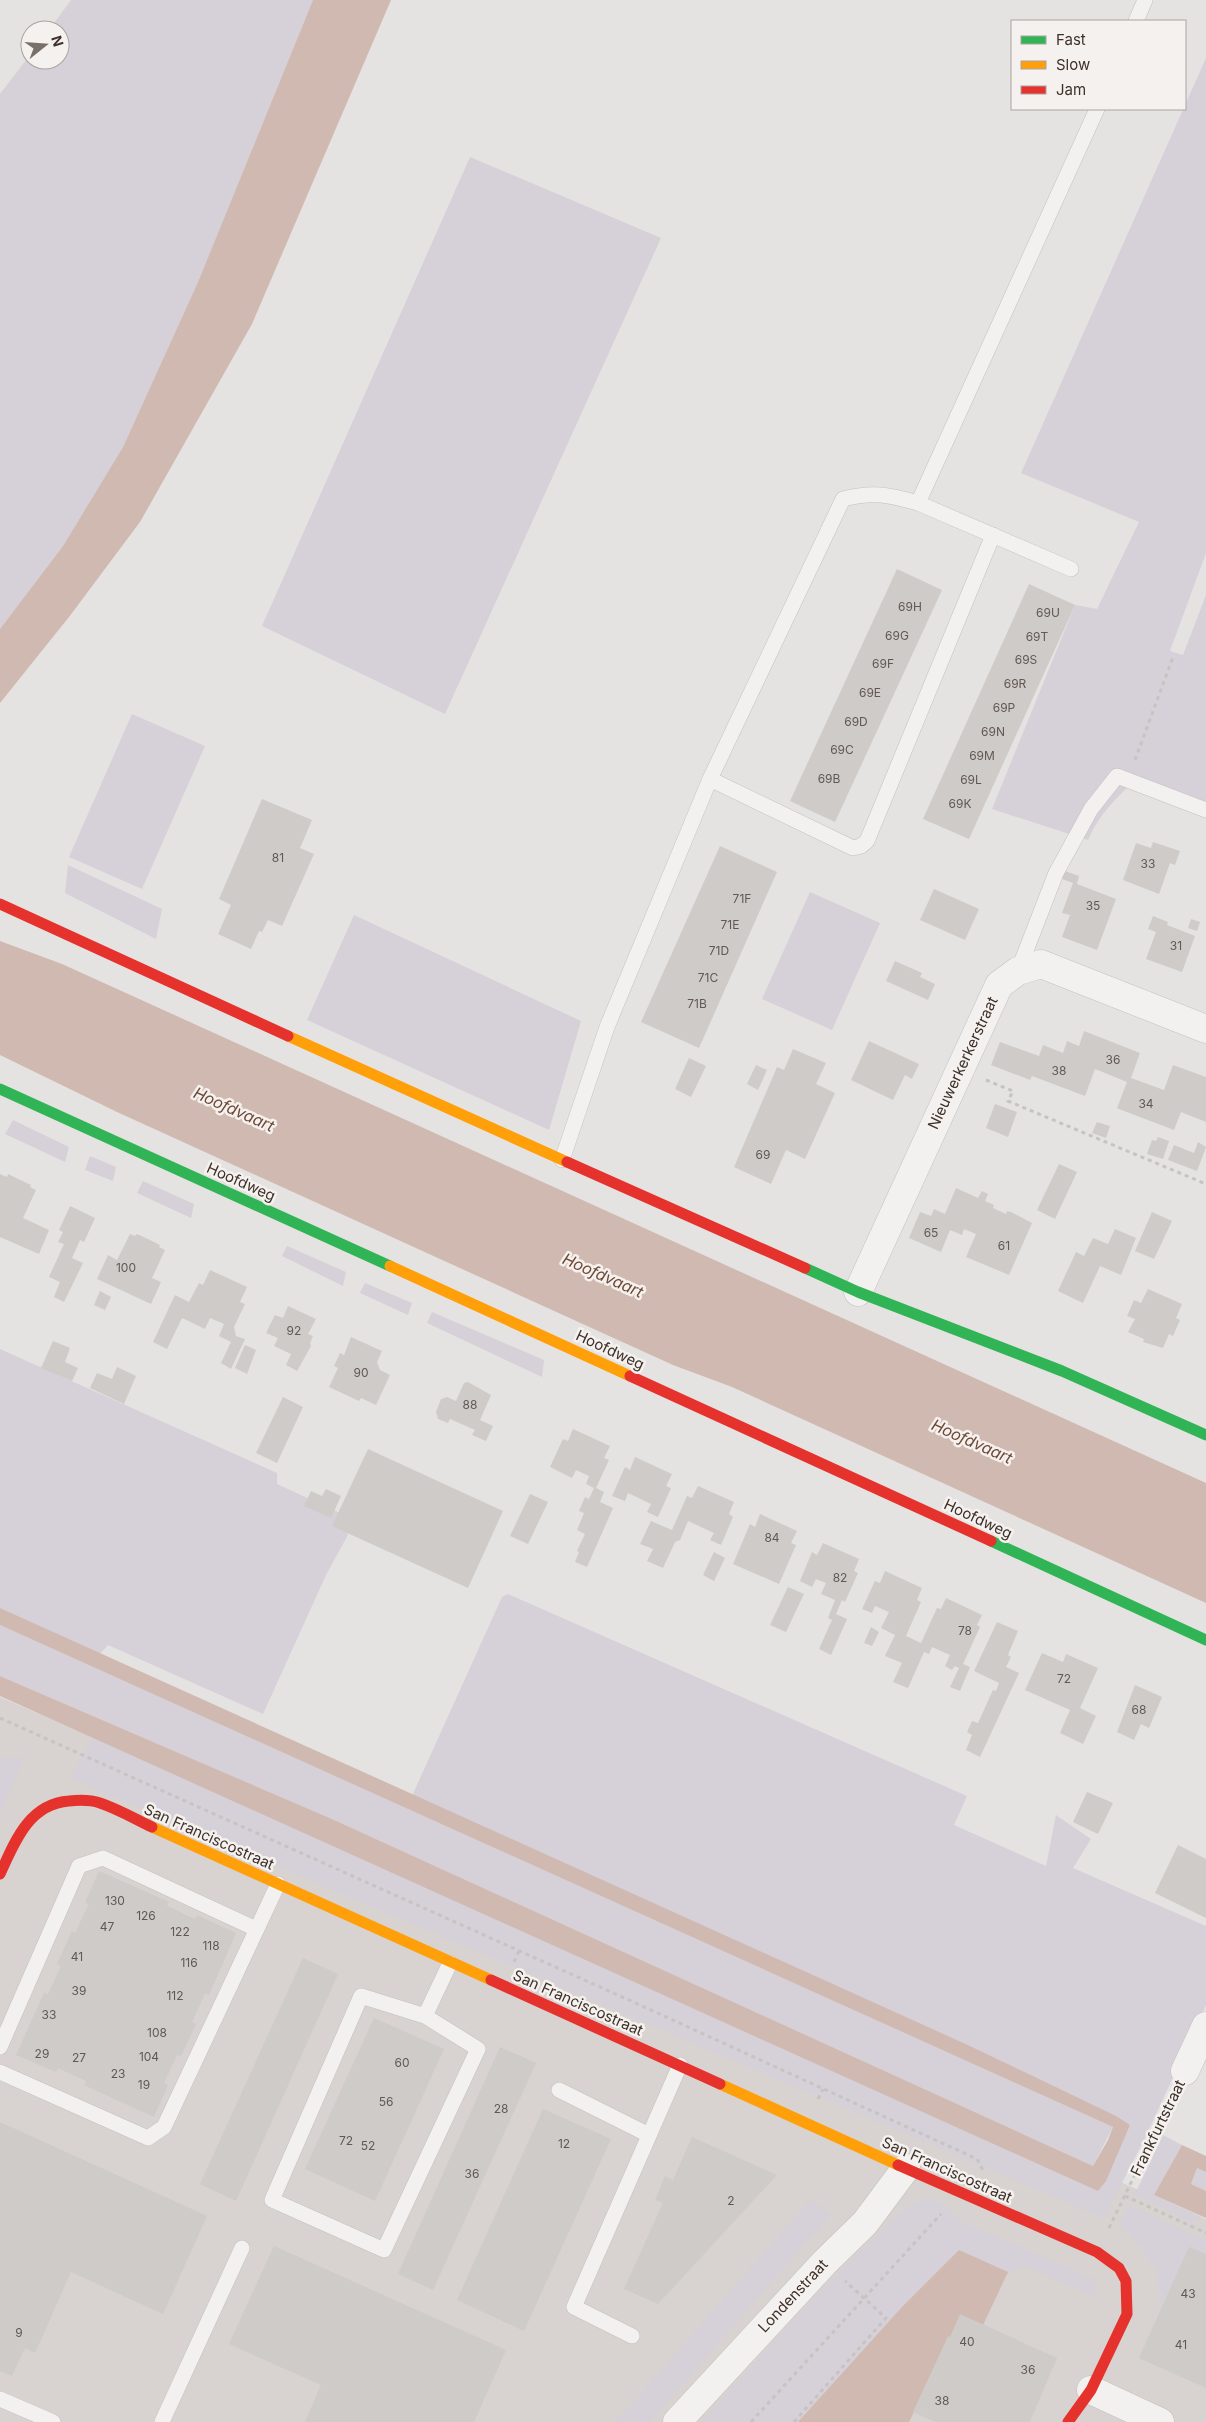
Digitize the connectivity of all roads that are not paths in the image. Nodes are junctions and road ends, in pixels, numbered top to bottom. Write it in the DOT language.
graph roads {
  1 [pos="1145,0"];
  2 [pos="1136,20"];
  3 [pos="1097,110"];
  4 [pos="918,503"];
  5 [pos="993,535"];
  6 [pos="1071,569"];
  7 [pos="710,779"];
  8 [pos="1206,810"];
  9 [pos="0,904"];
  10 [pos="1018,971"];
  11 [pos="1206,1029"];
  12 [pos="0,1090"];
  13 [pos="562,1160"];
  14 [pos="858,1292"];
  15 [pos="1206,1435"];
  16 [pos="1206,1640"];
  17 [pos="0,1874"];
  18 [pos="278,1884"];
  19 [pos="256,1928"];
  20 [pos="450,1963"];
  21 [pos="424,2016"];
  22 [pos="1206,2026"];
  23 [pos="0,2047"];
  24 [pos="680,2065"];
  25 [pos="1185,2071"];
  26 [pos="0,2072"];
  27 [pos="559,2090"];
  28 [pos="649,2135"];
  29 [pos="906,2168"];
  30 [pos="242,2248"];
  31 [pos="632,2336"];
  32 [pos="1091,2390"];
  33 [pos="2,2403"];
  34 [pos="53,2422"];
  35 [pos="162,2422"];
  36 [pos="677,2422"];
  37 [pos="1068,2422"];
  38 [pos="1160,2422"];
  1 -- 2 [label="lane"];
  3 -- 4 [label="lane"];
  4 -- 5 [label="lane"];
  4 -- 7 [label="lane"];
  5 -- 6 [label="lane"];
  5 -- 7 [label="lane"];
  7 -- 13 [label="lane"];
  8 -- 10 [label="lane"];
  9 -- 13 [label="street"];
  10 -- 11 [label="street, Nieuwerkerkerstraat"];
  10 -- 14 [label="street, Nieuwerkerkerstraat"];
  12 -- 16 [label="street, Hoofdweg"];
  13 -- 14 [label="street"];
  14 -- 15 [label="street"];
  17 -- 18 [label="street, San Franciscostraat"];
  18 -- 19 [label="lane"];
  18 -- 20 [label="street, San Franciscostraat"];
  19 -- 23 [label="lane"];
  19 -- 26 [label="lane"];
  20 -- 21 [label="lane"];
  20 -- 24 [label="street, San Franciscostraat"];
  21 -- 21 [label="lane"];
  22 -- 25 [label="street, Frankfurtstraat"];
  24 -- 28 [label="lane"];
  24 -- 29 [label="street, San Franciscostraat"];
  27 -- 28 [label="lane"];
  28 -- 31 [label="lane"];
  29 -- 32 [label="street, San Franciscostraat"];
  29 -- 36 [label="street, Londenstraat"];
  30 -- 35 [label="lane"];
  32 -- 37 [label="street"];
  32 -- 38 [label="street"];
  33 -- 34 [label="lane"];
}
